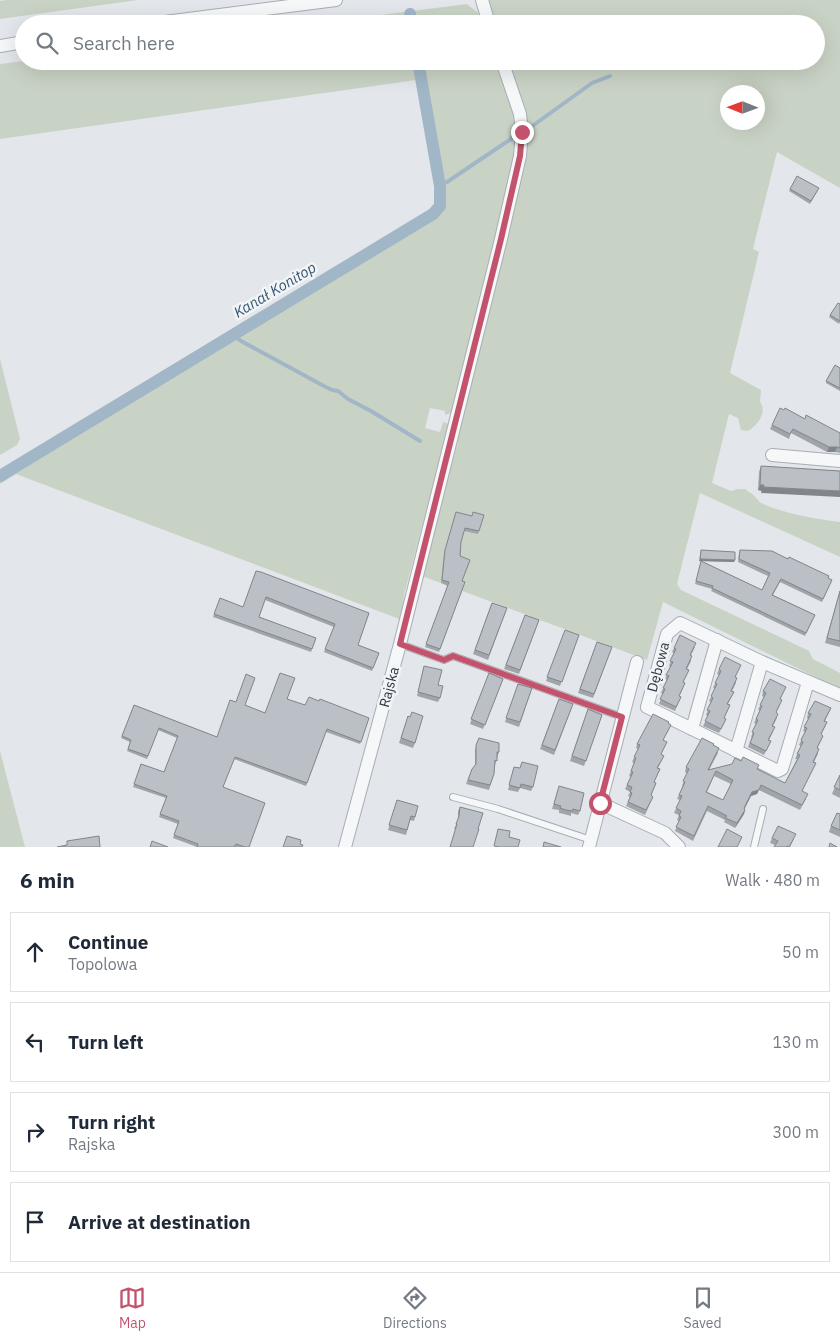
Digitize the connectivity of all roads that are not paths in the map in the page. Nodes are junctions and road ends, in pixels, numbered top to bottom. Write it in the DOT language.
graph roads {
  1 [pos="336,0"];
  2 [pos="482,0"];
  3 [pos="219,15"];
  4 [pos="486,15"];
  5 [pos="15,44"];
  6 [pos="0,46"];
  7 [pos="505,70"];
  8 [pos="772,455"];
  9 [pos="840,461"];
  10 [pos="717,640"];
  11 [pos="400,644"];
  12 [pos="637,662"];
  13 [pos="762,662"];
  14 [pos="808,682"];
  15 [pos="840,695"];
  16 [pos="622,717"];
  17 [pos="692,729"];
  18 [pos="736,751"];
  19 [pos="453,797"];
  20 [pos="600,803"];
  21 [pos="762,809"];
  22 [pos="590,844"];
  23 [pos="345,847"];
  24 [pos="679,847"];
  25 [pos="754,847"];
  1 -- 3 [label="street"];
  2 -- 4 [label="street"];
  5 -- 6 [label="street"];
  7 -- 11 [label="street, Rajska"];
  8 -- 9 [label="street"];
  10 -- 13 [label="street, Dębowa"];
  10 -- 17 [label="street"];
  10 -- 17 [label="street, Dębowa"];
  11 -- 16 [label="lane"];
  11 -- 23 [label="street, Rajska"];
  12 -- 16 [label="street"];
  13 -- 14 [label="street, Dębowa"];
  13 -- 18 [label="street"];
  14 -- 15 [label="street, Dębowa"];
  14 -- 18 [label="street, Dębowa"];
  16 -- 20 [label="street"];
  17 -- 18 [label="street, Dębowa"];
  19 -- 22 [label="lane"];
  20 -- 22 [label="street"];
  20 -- 24 [label="street"];
  21 -- 25 [label="lane"];
}
